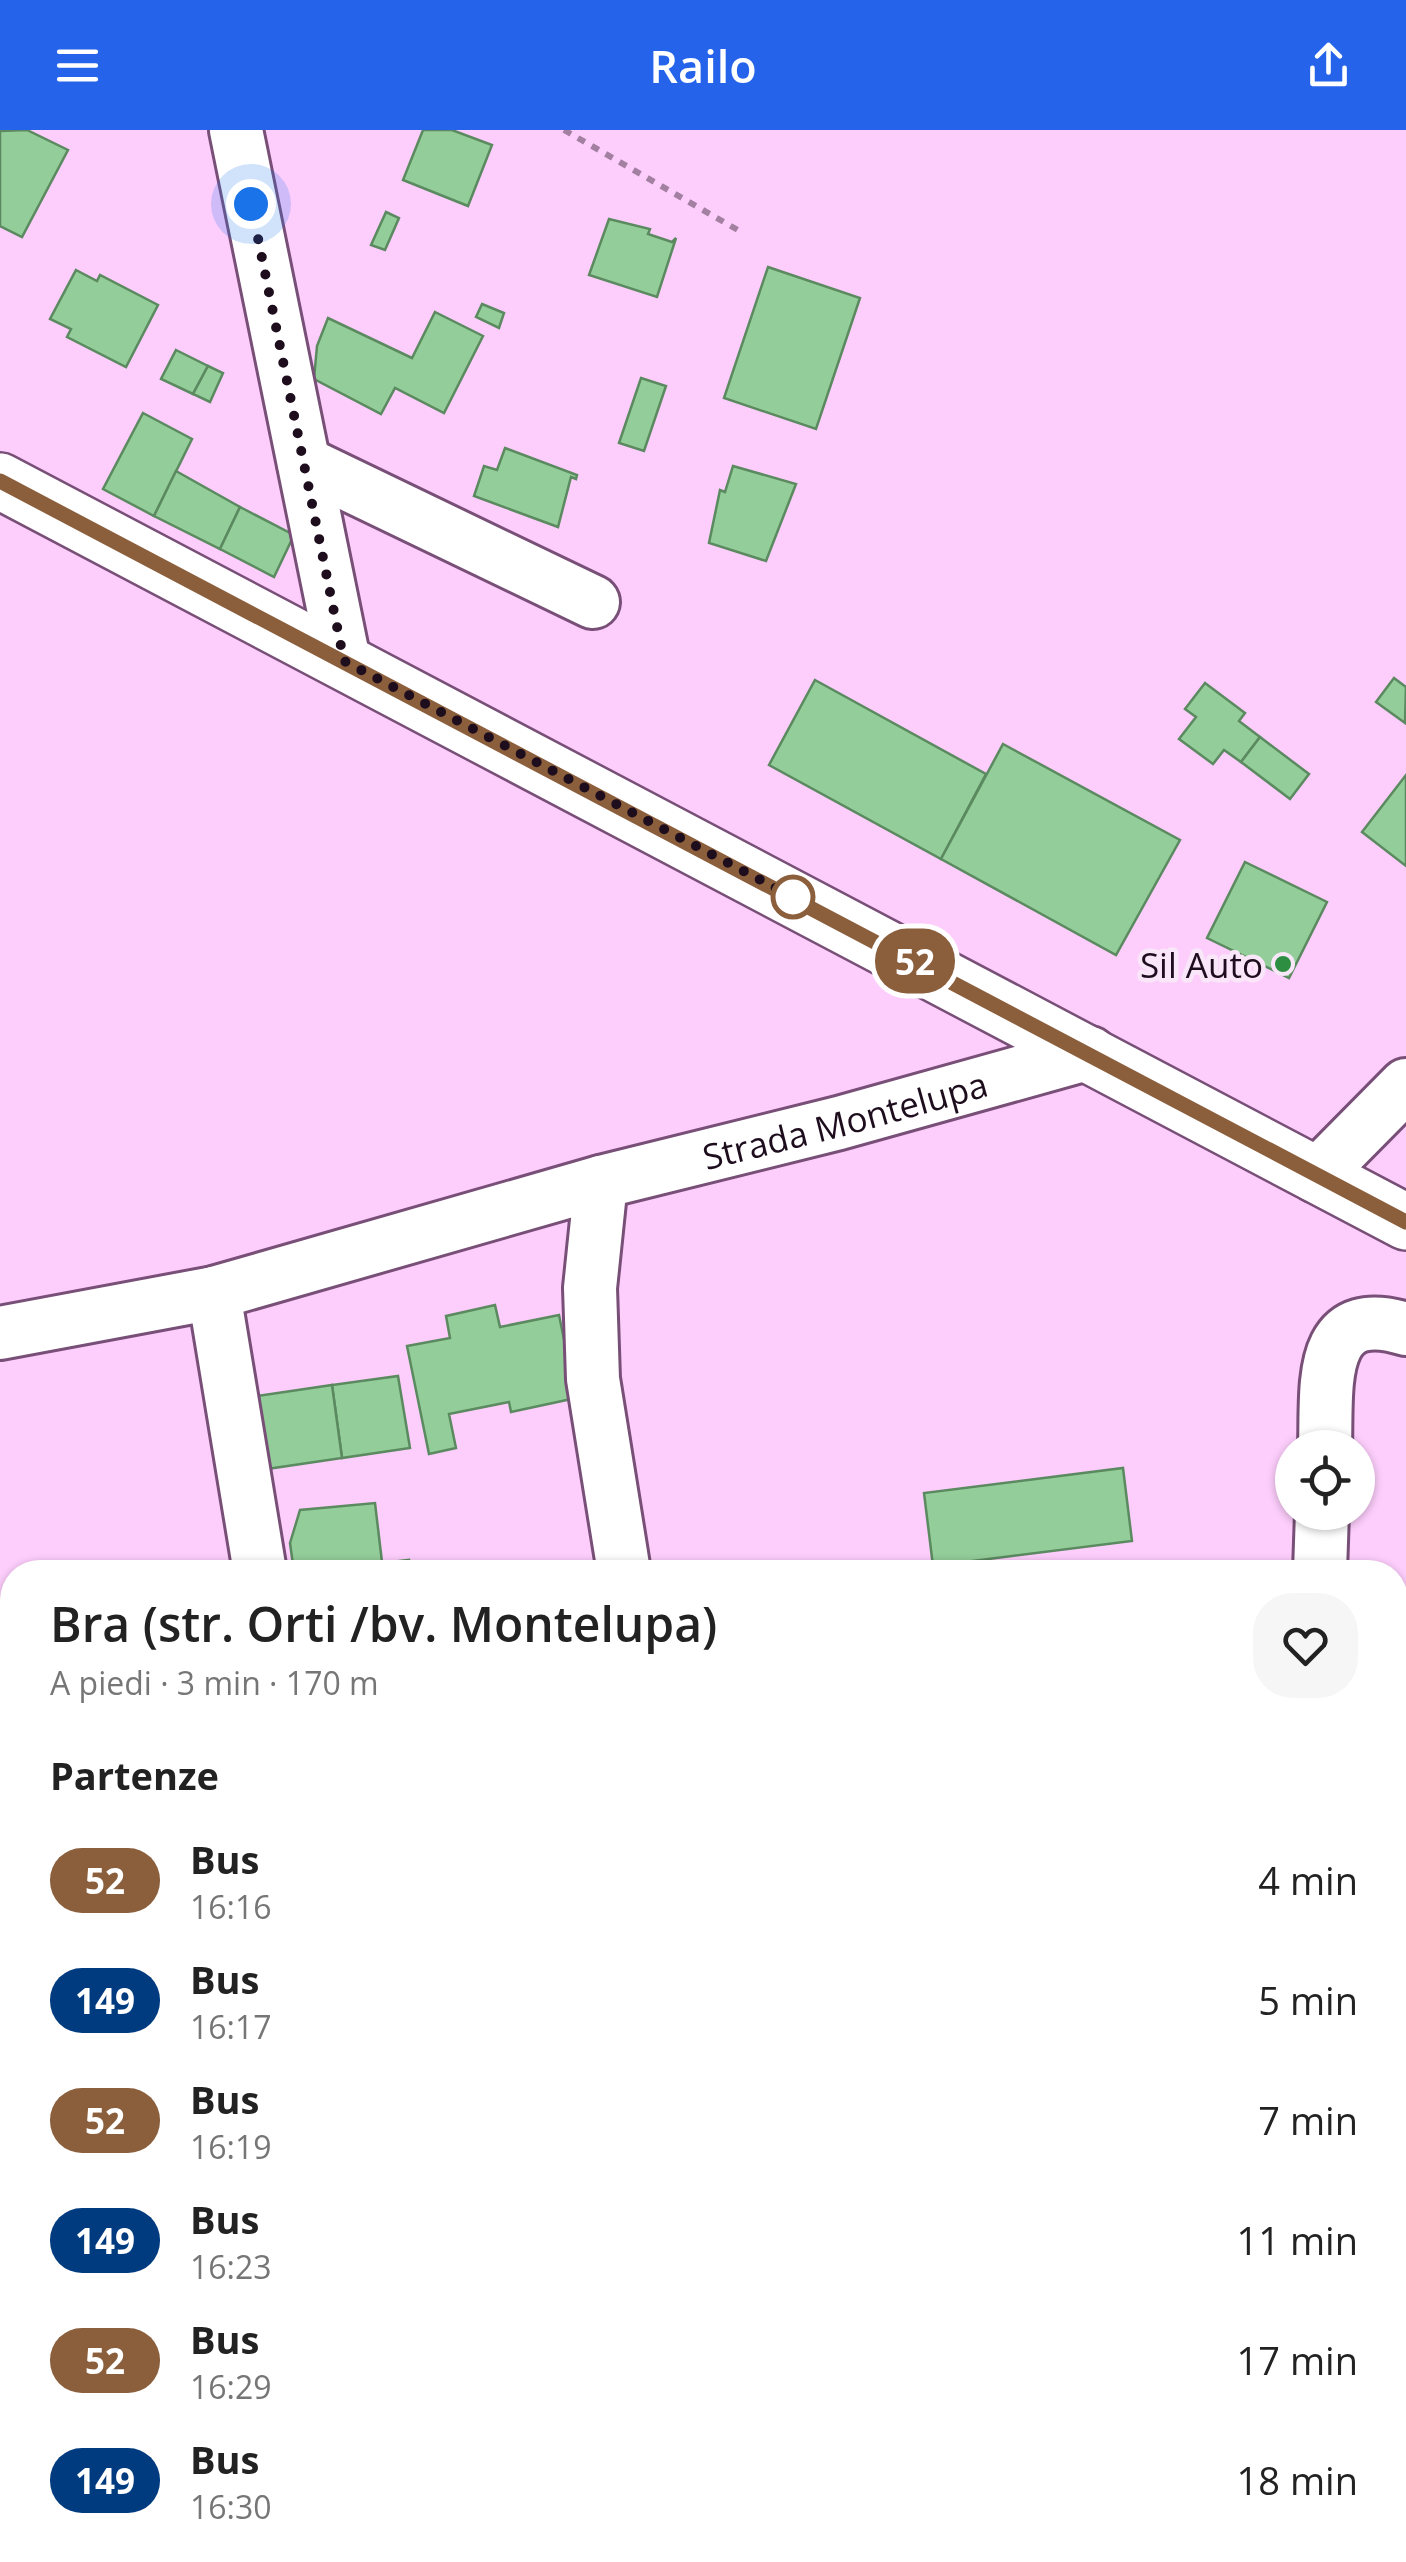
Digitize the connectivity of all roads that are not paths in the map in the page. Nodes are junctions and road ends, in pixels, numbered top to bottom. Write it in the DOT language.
graph roads {
  1 [pos="236,130"];
  2 [pos="304,463"];
  3 [pos="0,481"];
  4 [pos="593,602"];
  5 [pos="344,661"];
  6 [pos="1090,1053"];
  7 [pos="1406,1085"];
  8 [pos="1316,1176"];
  9 [pos="601,1182"];
  10 [pos="1406,1222"];
  11 [pos="214,1293"];
  12 [pos="1406,1329"];
  13 [pos="0,1334"];
  14 [pos="1326,1430"];
  15 [pos="1321,1530"];
  16 [pos="258,1560"];
  17 [pos="622,1560"];
  18 [pos="1320,1560"];
  1 -- 2 [label="street"];
  2 -- 4 [label="street"];
  2 -- 5 [label="street"];
  3 -- 5 [label="main road"];
  5 -- 6 [label="main road"];
  6 -- 8 [label="main road"];
  6 -- 9 [label="street, Strada Montelupa"];
  7 -- 8 [label="street"];
  8 -- 10 [label="main road"];
  9 -- 11 [label="street, Strada Montelupa"];
  9 -- 17 [label="street"];
  11 -- 13 [label="street, Strada Montelupa"];
  11 -- 16 [label="street"];
  12 -- 14 [label="street"];
  15 -- 18 [label="street"];
}
